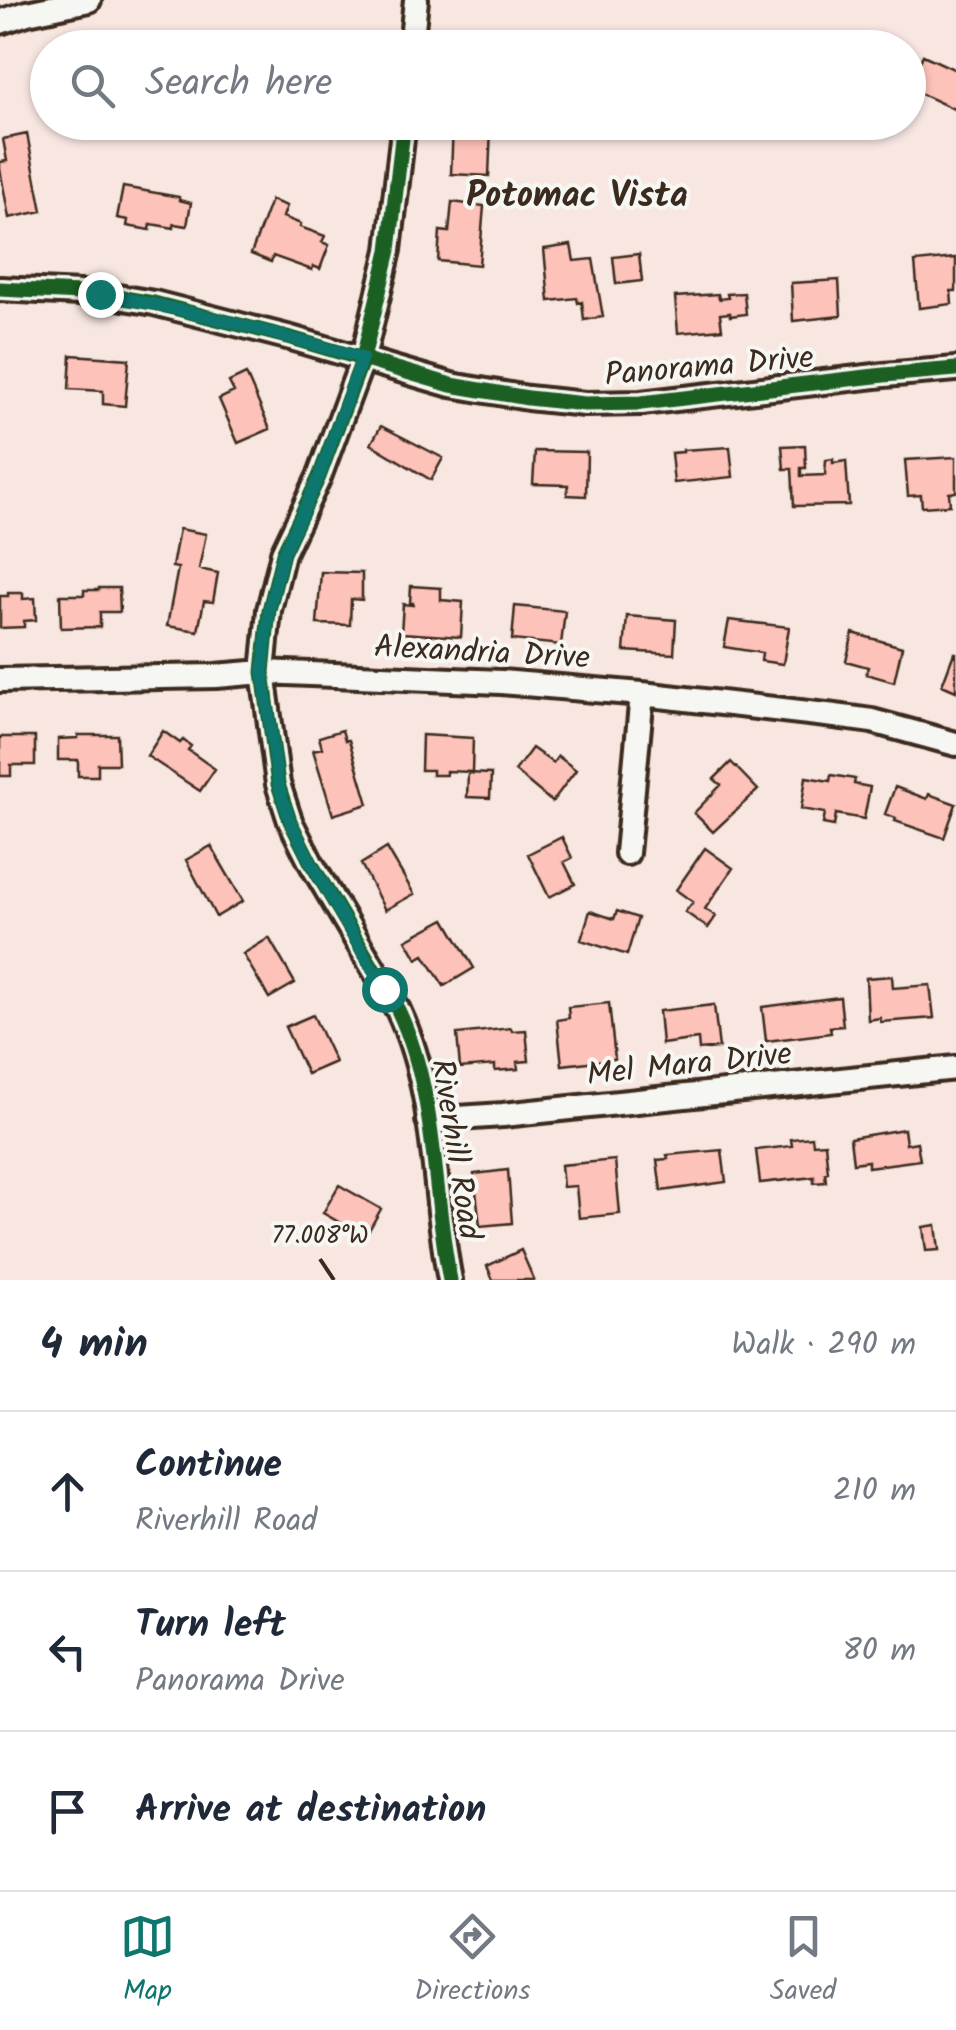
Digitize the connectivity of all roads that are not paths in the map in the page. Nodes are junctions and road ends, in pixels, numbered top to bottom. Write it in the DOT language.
graph roads {
  1 [pos="89,0"];
  2 [pos="416,0"];
  3 [pos="0,22"];
  4 [pos="413,30"];
  5 [pos="402,140"];
  6 [pos="0,289"];
  7 [pos="362,358"];
  8 [pos="956,370"];
  9 [pos="263,672"];
  10 [pos="0,680"];
  11 [pos="642,694"];
  12 [pos="956,744"];
  13 [pos="627,853"];
  14 [pos="956,1068"];
  15 [pos="428,1120"];
  16 [pos="450,1280"];
  1 -- 3 [label="street"];
  2 -- 4 [label="street"];
  5 -- 7 [label="street, Riverhill Road"];
  6 -- 7 [label="street, Panorama Drive"];
  7 -- 8 [label="street, Panorama Drive"];
  7 -- 9 [label="street, Riverhill Road"];
  9 -- 10 [label="street, Alexandria Drive"];
  9 -- 11 [label="street, Alexandria Drive"];
  9 -- 15 [label="street, Riverhill Road"];
  11 -- 12 [label="street, Alexandria Drive"];
  11 -- 13 [label="street"];
  14 -- 15 [label="street, Mel Mara Drive"];
  15 -- 16 [label="street, Riverhill Road"];
}
